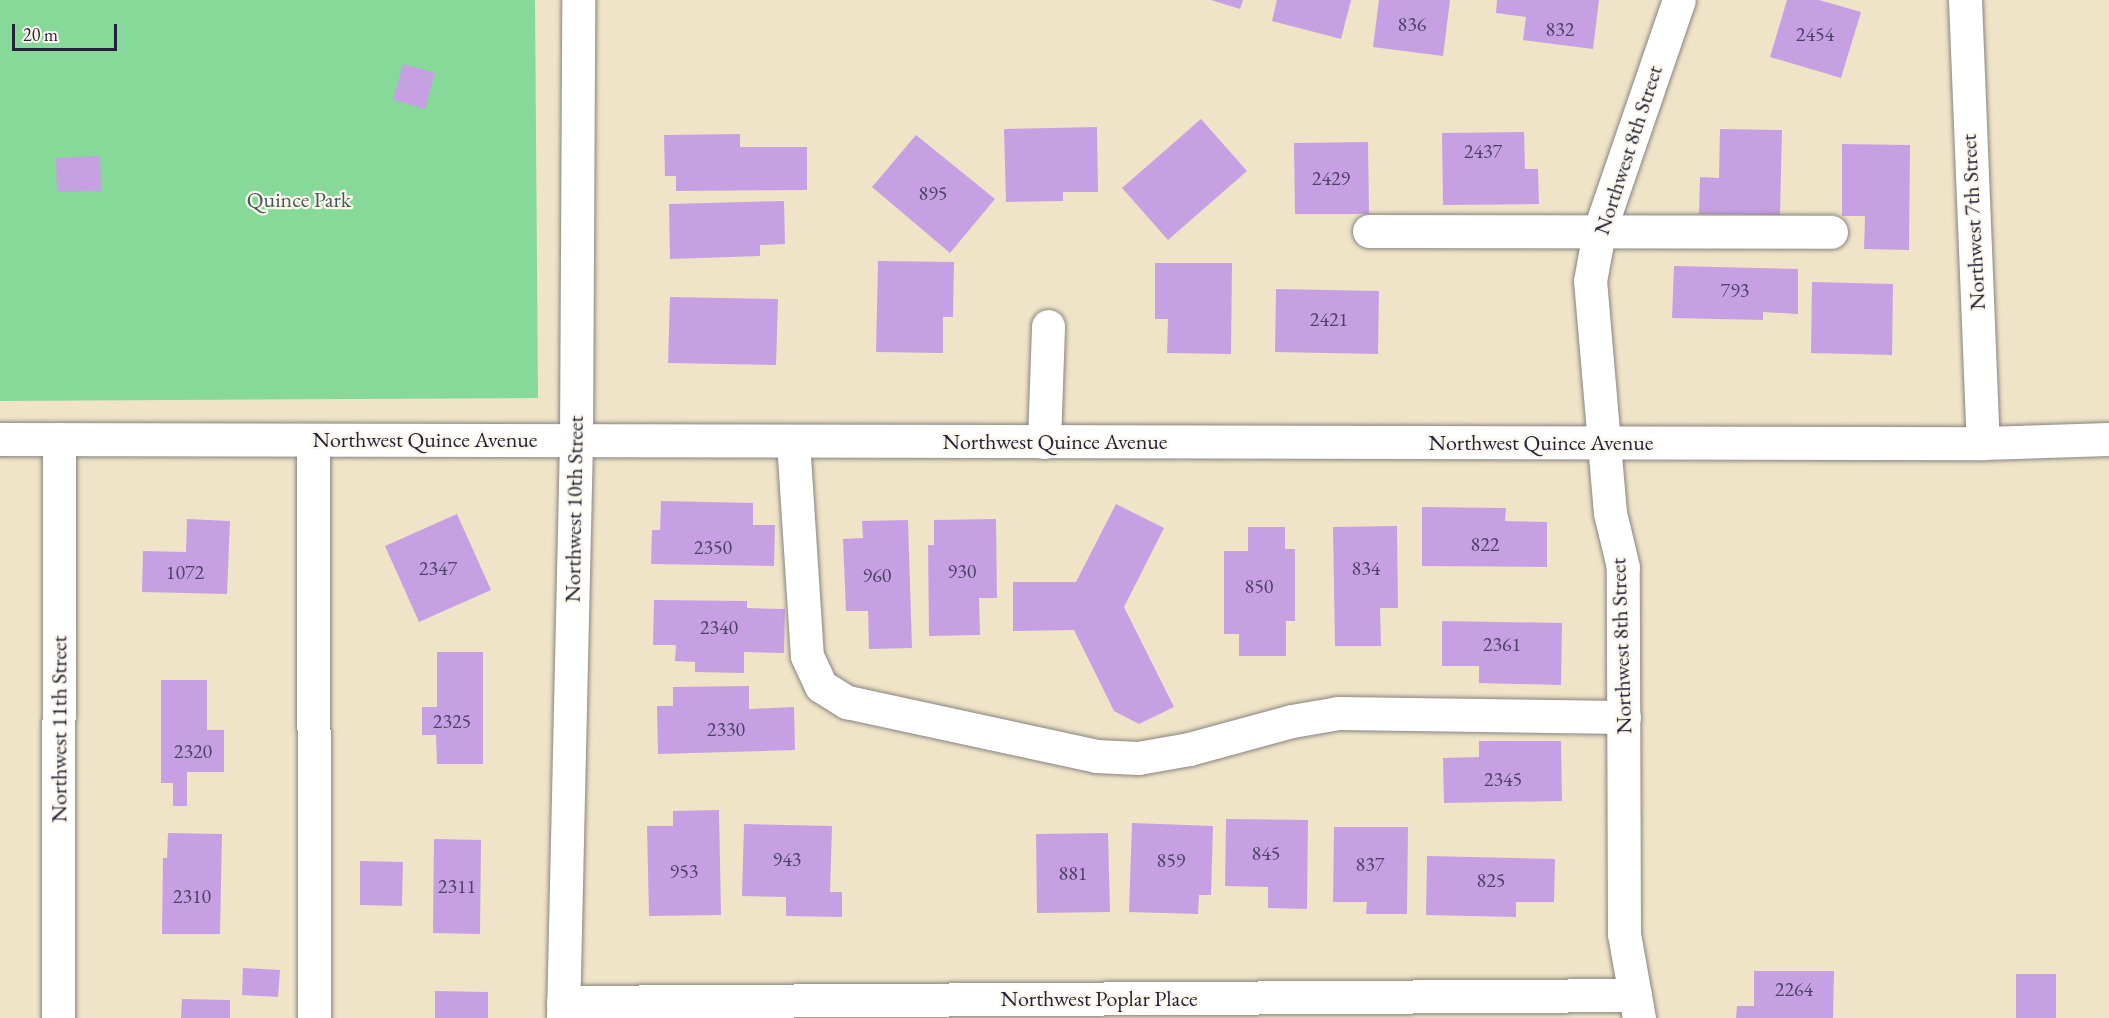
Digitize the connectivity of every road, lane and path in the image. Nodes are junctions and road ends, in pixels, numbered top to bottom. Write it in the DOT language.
graph roads {
  1 [pos="578,0"];
  2 [pos="1679,0"];
  3 [pos="1965,0"];
  4 [pos="1369,231"];
  5 [pos="1599,232"];
  6 [pos="1831,232"];
  7 [pos="1048,326"];
  8 [pos="0,439"];
  9 [pos="59,439"];
  10 [pos="2109,439"];
  11 [pos="313,440"];
  12 [pos="576,441"];
  13 [pos="793,441"];
  14 [pos="1044,442"];
  15 [pos="1605,443"];
  16 [pos="1983,443"];
  17 [pos="1624,717"];
  18 [pos="1637,1007"];
  19 [pos="563,1010"];
  20 [pos="58,1018"];
  21 [pos="314,1018"];
  1 -- 12 [label="street, Northwest 10th Street"];
  2 -- 5 [label="street, Northwest 8th Street"];
  3 -- 16 [label="street, Northwest 7th Street"];
  4 -- 5 [label="street"];
  5 -- 6 [label="street"];
  5 -- 15 [label="street, Northwest 8th Street"];
  7 -- 14 [label="street"];
  8 -- 9 [label="street, Northwest Quince Avenue"];
  9 -- 11 [label="street, Northwest Quince Avenue"];
  9 -- 20 [label="street, Northwest 11th Street"];
  10 -- 16 [label="street, Northwest Quince Avenue"];
  11 -- 12 [label="street, Northwest Quince Avenue"];
  11 -- 21 [label="street"];
  12 -- 13 [label="street, Northwest Quince Avenue"];
  12 -- 19 [label="street, Northwest 10th Street"];
  13 -- 14 [label="street, Northwest Quince Avenue"];
  13 -- 17 [label="street"];
  14 -- 15 [label="street, Northwest Quince Avenue"];
  15 -- 16 [label="street, Northwest Quince Avenue"];
  15 -- 17 [label="street, Northwest 8th Street"];
  17 -- 18 [label="street, Northwest 8th Street"];
  18 -- 19 [label="street, Northwest Poplar Place"];
}
